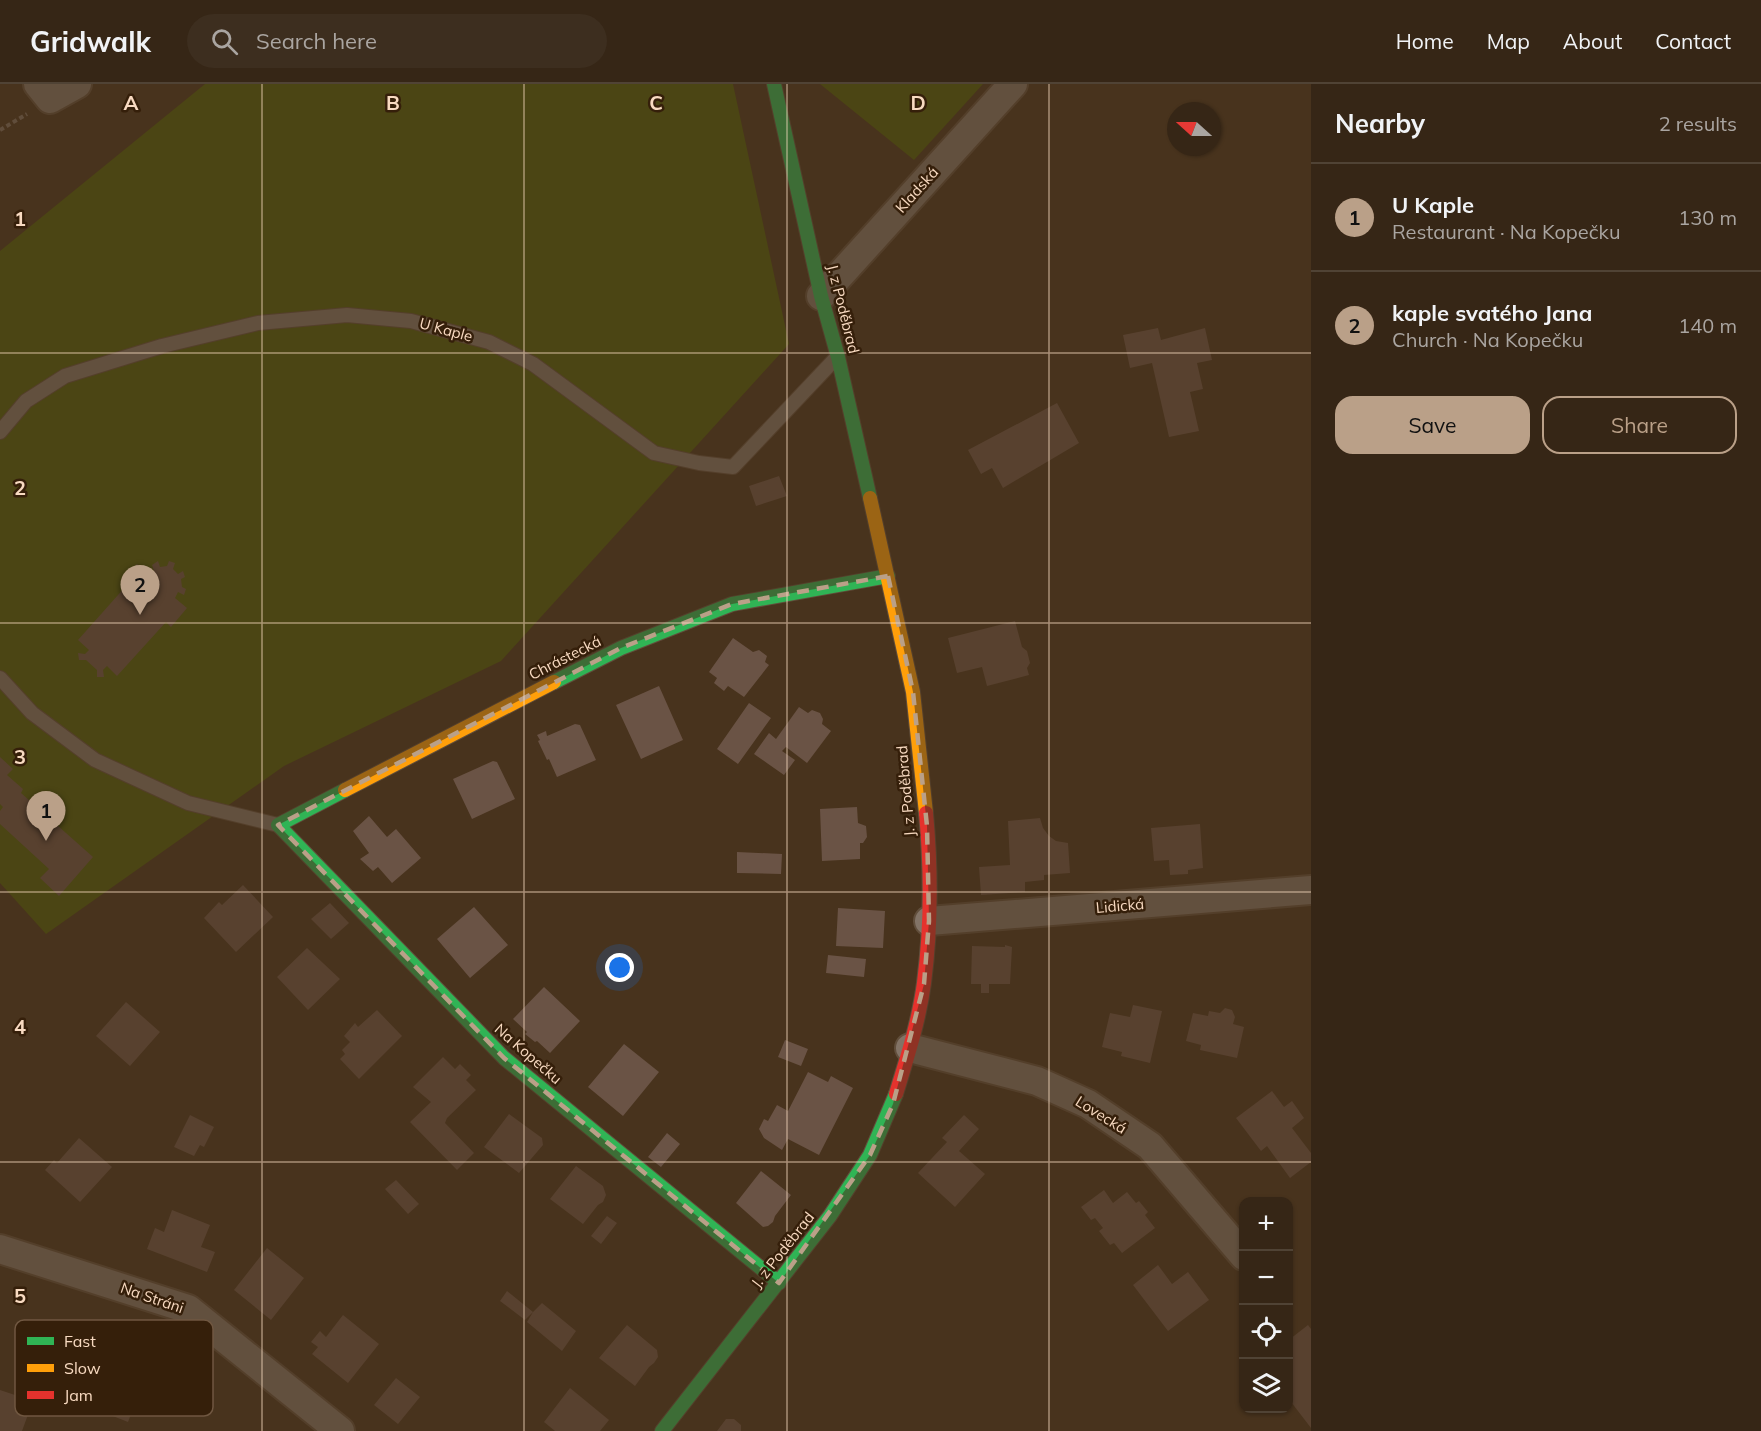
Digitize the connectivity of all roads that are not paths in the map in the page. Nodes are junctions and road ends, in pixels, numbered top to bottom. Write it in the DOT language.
graph roads {
  1 [pos="76,84"];
  2 [pos="774,84"];
  3 [pos="1013,84"];
  4 [pos="44,92"];
  5 [pos="822,296"];
  6 [pos="838,357"];
  7 [pos="0,432"];
  8 [pos="888,576"];
  9 [pos="0,678"];
  10 [pos="278,825"];
  11 [pos="1311,890"];
  12 [pos="929,921"];
  13 [pos="910,1048"];
  14 [pos="0,1249"];
  15 [pos="1240,1251"];
  16 [pos="779,1283"];
  17 [pos="201,1320"];
  18 [pos="213,1330"];
  19 [pos="340,1431"];
  20 [pos="662,1431"];
  1 -- 4 [label="street"];
  2 -- 5 [label="street, J. z Poděbrad"];
  3 -- 5 [label="street, Kladská"];
  5 -- 6 [label="street, J. z Poděbrad"];
  6 -- 7 [label="lane, U Kaple"];
  6 -- 8 [label="street, J. z Poděbrad"];
  8 -- 10 [label="street, Chrástecká"];
  8 -- 12 [label="street, J. z Poděbrad"];
  9 -- 10 [label="lane"];
  10 -- 16 [label="street, Na Kopečku"];
  11 -- 12 [label="street, Lidická"];
  12 -- 13 [label="street, J. z Poděbrad"];
  13 -- 15 [label="street, Lovecká"];
  13 -- 16 [label="street, J. z Poděbrad"];
  14 -- 17 [label="street, Na Stráni"];
  16 -- 20 [label="street, J. z Poděbrad"];
  18 -- 19 [label="street, Na Stráni"];
}
